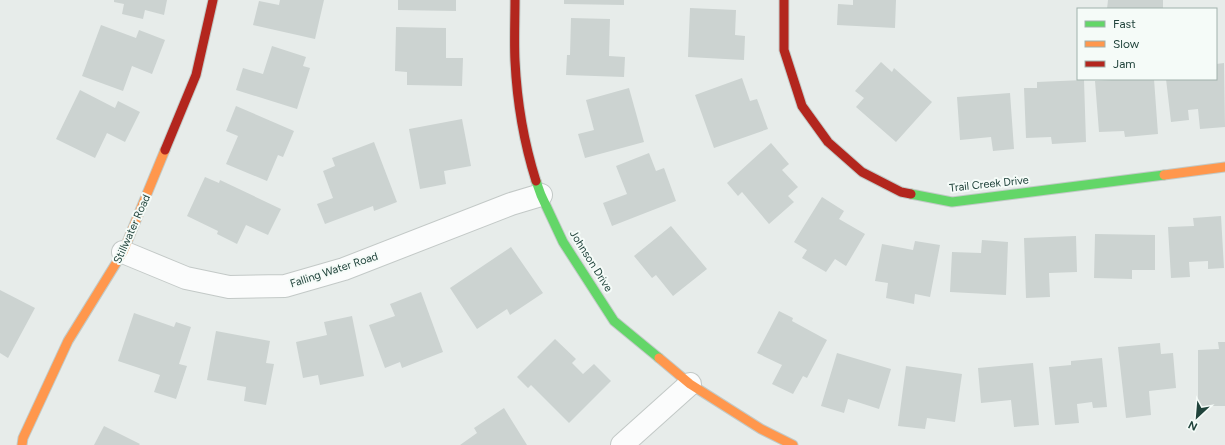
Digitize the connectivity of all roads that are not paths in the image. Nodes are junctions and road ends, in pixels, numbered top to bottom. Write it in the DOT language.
graph roads {
  1 [pos="212,0"];
  2 [pos="515,0"];
  3 [pos="784,0"];
  4 [pos="1225,167"];
  5 [pos="541,195"];
  6 [pos="123,252"];
  7 [pos="690,384"];
  8 [pos="22,445"];
  9 [pos="622,445"];
  10 [pos="793,445"];
  1 -- 6 [label="street, Stillwater Road"];
  2 -- 5 [label="street, Johnson Drive"];
  3 -- 4 [label="street, Trail Creek Drive"];
  5 -- 6 [label="street, Falling Water Road"];
  5 -- 7 [label="street, Johnson Drive"];
  6 -- 8 [label="street, Stillwater Road"];
  7 -- 9 [label="street"];
  7 -- 10 [label="street, Johnson Drive"];
}
